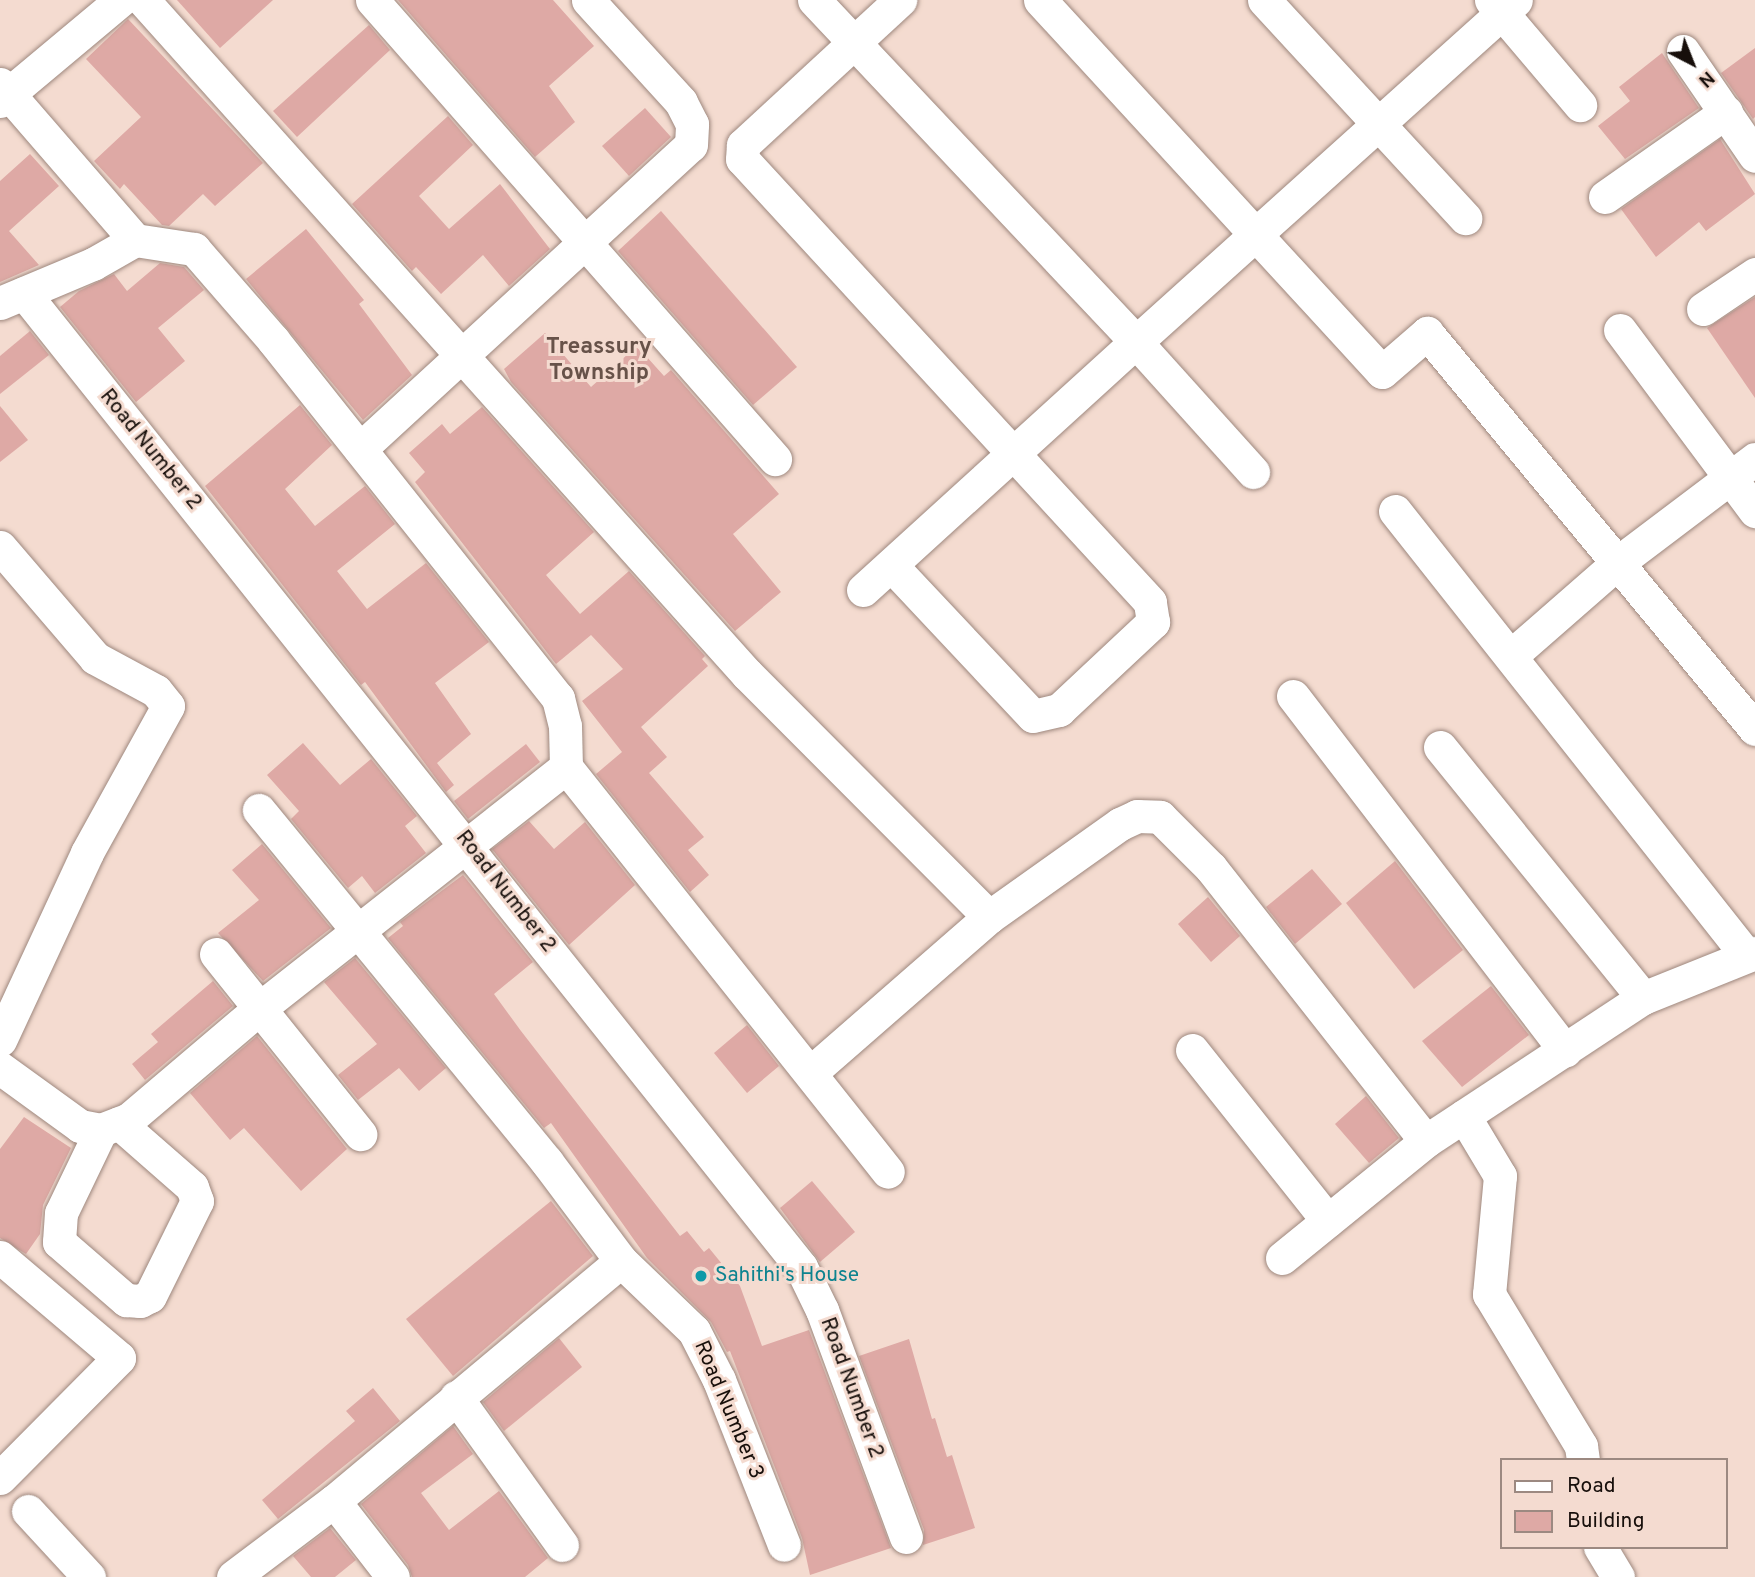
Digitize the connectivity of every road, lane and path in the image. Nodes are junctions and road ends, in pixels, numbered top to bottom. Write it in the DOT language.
graph roads {
  1 [pos="121,0"];
  2 [pos="143,0"];
  3 [pos="372,0"];
  4 [pos="587,0"];
  5 [pos="814,0"];
  6 [pos="900,0"];
  7 [pos="1040,0"];
  8 [pos="1264,0"];
  9 [pos="1503,4"];
  10 [pos="854,43"];
  11 [pos="1683,51"];
  12 [pos="3,93"];
  13 [pos="1580,105"];
  14 [pos="1726,112"];
  15 [pos="1377,122"];
  16 [pos="1755,156"];
  17 [pos="1605,197"];
  18 [pos="1465,218"];
  19 [pos="1256,231"];
  20 [pos="135,240"];
  21 [pos="585,243"];
  22 [pos="1755,274"];
  23 [pos="12,298"];
  24 [pos="1703,309"];
  25 [pos="1620,330"];
  26 [pos="1136,342"];
  27 [pos="461,356"];
  28 [pos="360,449"];
  29 [pos="1012,455"];
  30 [pos="775,459"];
  31 [pos="1742,468"];
  32 [pos="1253,472"];
  33 [pos="1395,511"];
  34 [pos="1755,511"];
  35 [pos="0,547"];
  36 [pos="1616,564"];
  37 [pos="891,565"];
  38 [pos="863,590"];
  39 [pos="1513,654"];
  40 [pos="1293,696"];
  41 [pos="1755,729"];
  42 [pos="1440,747"];
  43 [pos="566,767"];
  44 [pos="259,810"];
  45 [pos="467,844"];
  46 [pos="989,917"];
  47 [pos="359,929"];
  48 [pos="216,954"];
  49 [pos="1751,955"];
  50 [pos="1643,998"];
  51 [pos="260,1008"];
  52 [pos="0,1040"];
  53 [pos="1192,1050"];
  54 [pos="1565,1051"];
  55 [pos="810,1073"];
  56 [pos="4,1080"];
  57 [pos="1464,1116"];
  58 [pos="110,1126"];
  59 [pos="360,1134"];
  60 [pos="1426,1141"];
  61 [pos="888,1171"];
  62 [pos="1328,1221"];
  63 [pos="0,1257"];
  64 [pos="1282,1258"];
  65 [pos="621,1261"];
  66 [pos="456,1397"];
  67 [pos="1583,1458"];
  68 [pos="0,1478"];
  69 [pos="334,1501"];
  70 [pos="29,1511"];
  71 [pos="906,1537"];
  72 [pos="562,1545"];
  73 [pos="784,1545"];
  74 [pos="1601,1549"];
  75 [pos="270,1566"];
  76 [pos="89,1577"];
  77 [pos="233,1577"];
  78 [pos="393,1577"];
  79 [pos="1618,1577"];
  1 -- 12 [label="street"];
  2 -- 27 [label="street"];
  3 -- 21 [label="street"];
  4 -- 21 [label="street"];
  5 -- 10 [label="street"];
  6 -- 10 [label="street"];
  7 -- 19 [label="street"];
  8 -- 15 [label="street"];
  9 -- 13 [label="street"];
  9 -- 15 [label="street"];
  10 -- 26 [label="street"];
  10 -- 29 [label="street"];
  11 -- 14 [label="street"];
  12 -- 20 [label="street"];
  14 -- 16 [label="street"];
  14 -- 17 [label="street"];
  15 -- 18 [label="street"];
  15 -- 19 [label="street"];
  19 -- 26 [label="street"];
  19 -- 36 [label="street"];
  20 -- 23 [label="street"];
  20 -- 28 [label="street"];
  21 -- 27 [label="street"];
  21 -- 30 [label="street"];
  22 -- 24 [label="street"];
  23 -- 45 [label="street, Road Number 2"];
  25 -- 31 [label="street"];
  26 -- 29 [label="street"];
  26 -- 32 [label="street"];
  27 -- 28 [label="street"];
  27 -- 46 [label="street"];
  28 -- 43 [label="street"];
  29 -- 37 [label="street"];
  29 -- 37 [label="street"];
  31 -- 34 [label="street"];
  31 -- 36 [label="street"];
  33 -- 39 [label="street"];
  35 -- 52 [label="street"];
  36 -- 39 [label="street"];
  36 -- 41 [label="street"];
  37 -- 38 [label="street"];
  39 -- 49 [label="street"];
  40 -- 54 [label="street"];
  42 -- 50 [label="street"];
  43 -- 45 [label="street"];
  43 -- 55 [label="street"];
  44 -- 47 [label="street, Road Number 3"];
  45 -- 47 [label="street"];
  45 -- 71 [label="street, Road Number 2"];
  46 -- 55 [label="street"];
  46 -- 60 [label="street"];
  47 -- 51 [label="street"];
  47 -- 65 [label="street, Road Number 3"];
  48 -- 51 [label="street"];
  49 -- 50 [label="street"];
  50 -- 54 [label="street"];
  51 -- 58 [label="street"];
  51 -- 59 [label="street"];
  53 -- 62 [label="street"];
  54 -- 57 [label="street"];
  55 -- 61 [label="street"];
  56 -- 58 [label="street"];
  57 -- 60 [label="street"];
  57 -- 67 [label="street"];
  58 -- 58 [label="street"];
  60 -- 62 [label="street"];
  62 -- 64 [label="street"];
  63 -- 68 [label="street"];
  65 -- 66 [label="street"];
  65 -- 73 [label="street, Road Number 3"];
  66 -- 69 [label="street"];
  66 -- 72 [label="street"];
  69 -- 75 [label="street"];
  69 -- 78 [label="street"];
  70 -- 76 [label="street"];
  74 -- 79 [label="street"];
  75 -- 77 [label="street"];
}
